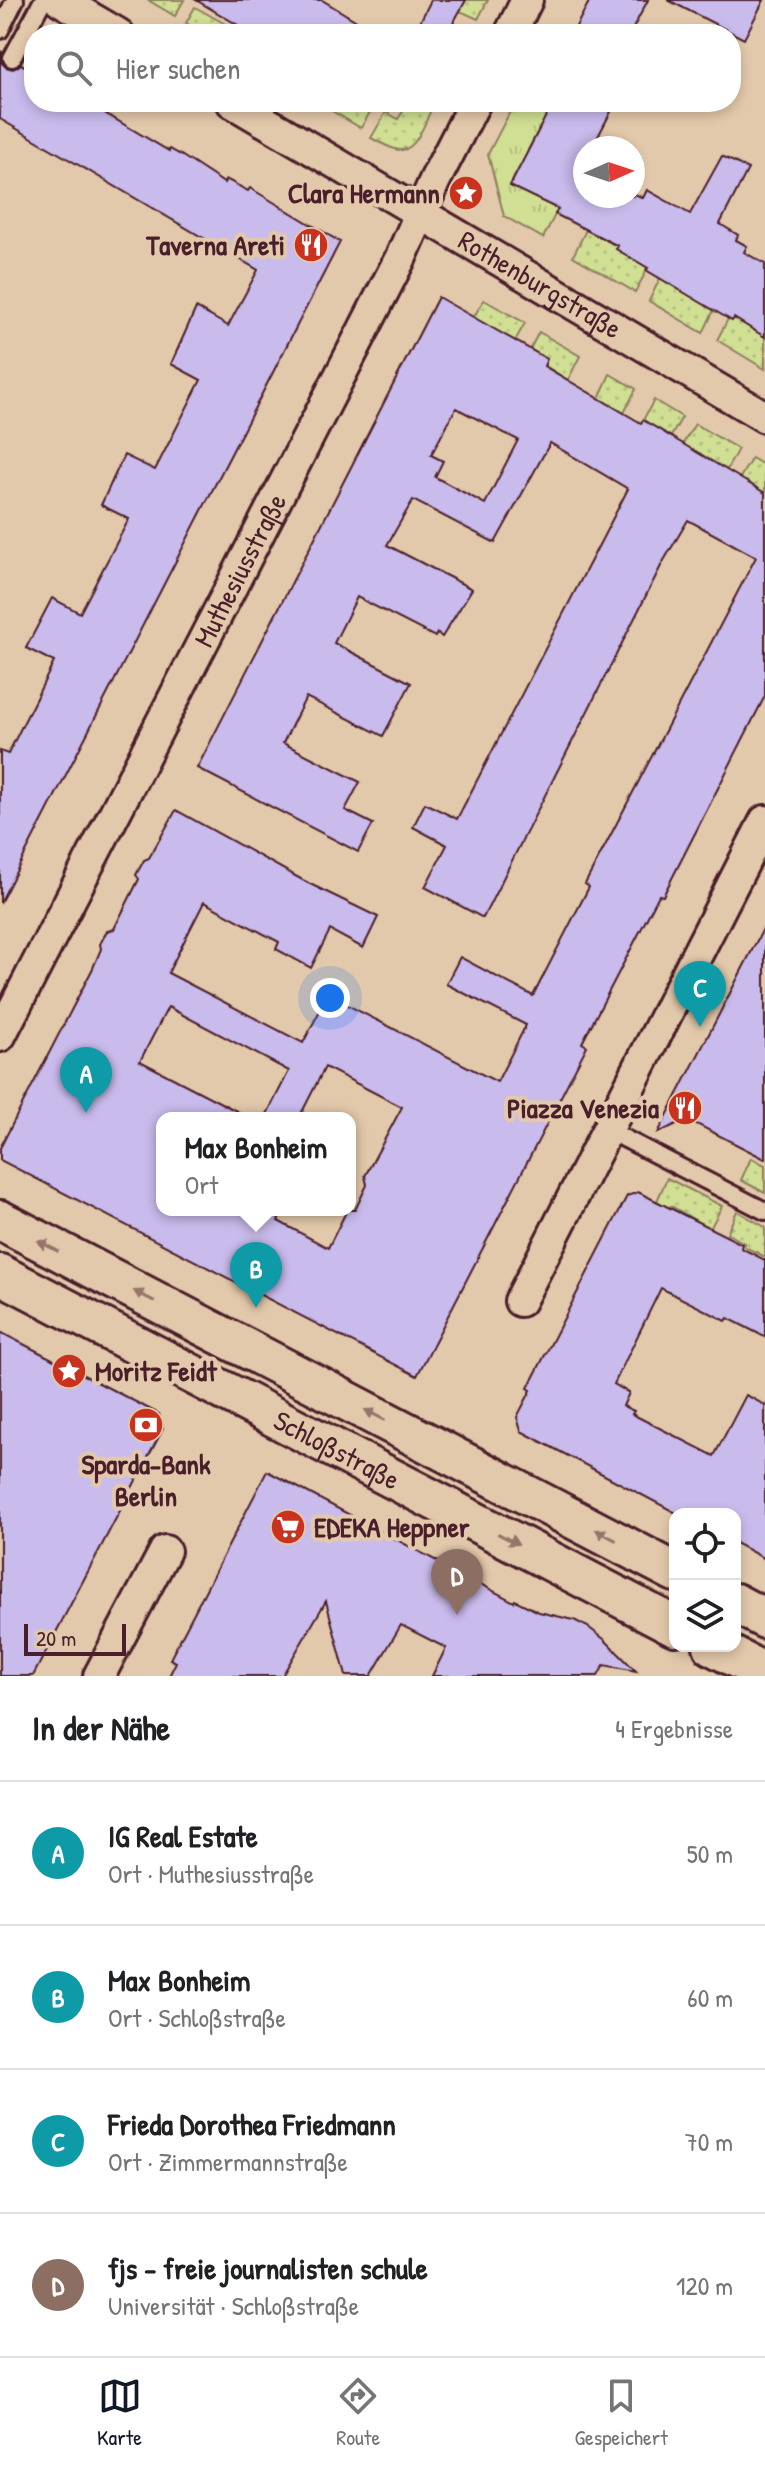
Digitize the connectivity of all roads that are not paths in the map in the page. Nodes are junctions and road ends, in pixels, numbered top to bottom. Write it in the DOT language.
graph roads {
  1 [pos="15,0"];
  2 [pos="43,0"];
  3 [pos="60,0"];
  4 [pos="527,0"];
  5 [pos="30,24"];
  6 [pos="101,24"];
  7 [pos="515,24"];
  8 [pos="0,30"];
  9 [pos="24,36"];
  10 [pos="12,58"];
  11 [pos="249,112"];
  12 [pos="470,112"];
  13 [pos="420,213"];
  14 [pos="765,417"];
  15 [pos="765,821"];
  16 [pos="0,1036"];
  17 [pos="608,1130"];
  18 [pos="765,1211"];
  19 [pos="0,1220"];
  20 [pos="0,1274"];
  21 [pos="520,1301"];
  22 [pos="165,1551"];
  23 [pos="669,1569"];
  24 [pos="741,1606"];
  25 [pos="765,1619"];
  26 [pos="669,1623"];
  27 [pos="725,1652"];
  28 [pos="765,1673"];
  29 [pos="99,1676"];
  1 -- 8 [label="lane"];
  2 -- 5 [label="lane"];
  3 -- 6 [label="street"];
  4 -- 7 [label="street"];
  9 -- 10 [label="lane"];
  11 -- 13 [label="street, Rothenburgstraße"];
  12 -- 13 [label="street, Muthesiusstraße"];
  13 -- 14 [label="street, Rothenburgstraße"];
  13 -- 16 [label="street, Muthesiusstraße"];
  15 -- 17 [label="street"];
  17 -- 18 [label="lane"];
  17 -- 21 [label="street"];
  23 -- 19 [label="street, Schloßstraße, one-way"];
  20 -- 26 [label="street, Schloßstraße, one-way"];
  22 -- 29 [label="street"];
  24 -- 25 [label="street"];
  27 -- 28 [label="street"];
}
